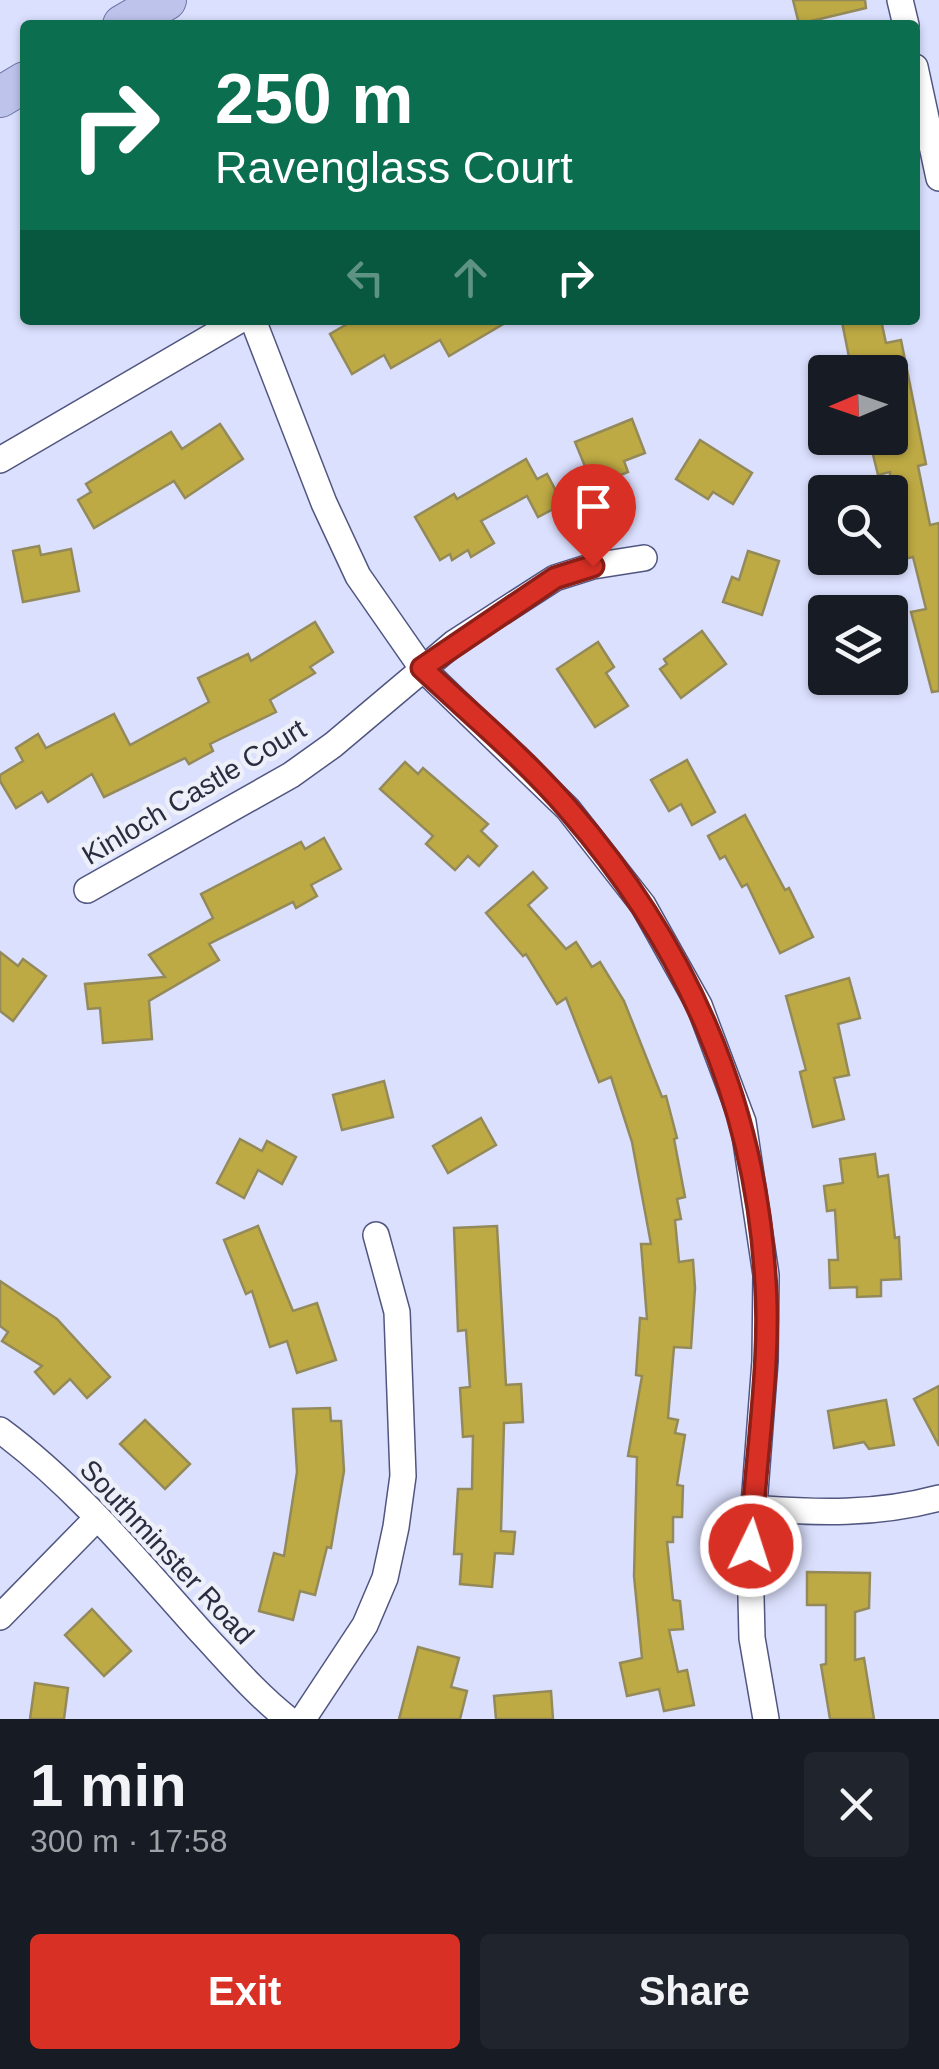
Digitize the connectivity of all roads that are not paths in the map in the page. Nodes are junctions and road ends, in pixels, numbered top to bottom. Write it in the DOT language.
graph roads {
  1 [pos="166,0"];
  2 [pos="134,20"];
  3 [pos="920,90"];
  4 [pos="939,178"];
  5 [pos="231,325"];
  6 [pos="255,325"];
  7 [pos="0,460"];
  8 [pos="644,558"];
  9 [pos="422,668"];
  10 [pos="87,890"];
  11 [pos="376,1235"];
  12 [pos="0,1430"];
  13 [pos="939,1498"];
  14 [pos="752,1508"];
  15 [pos="97,1518"];
  16 [pos="0,1617"];
  17 [pos="288,1719"];
  18 [pos="303,1719"];
  19 [pos="766,1719"];
  1 -- 2 [label="main road"];
  3 -- 4 [label="street"];
  5 -- 7 [label="street"];
  6 -- 9 [label="street"];
  8 -- 9 [label="street, Kinloch Castle Court"];
  9 -- 10 [label="street, Kinloch Castle Court"];
  9 -- 14 [label="street"];
  11 -- 18 [label="street"];
  12 -- 15 [label="street, Southminster Road"];
  13 -- 14 [label="street"];
  14 -- 19 [label="street"];
  15 -- 16 [label="street"];
  15 -- 17 [label="street, Southminster Road"];
}
